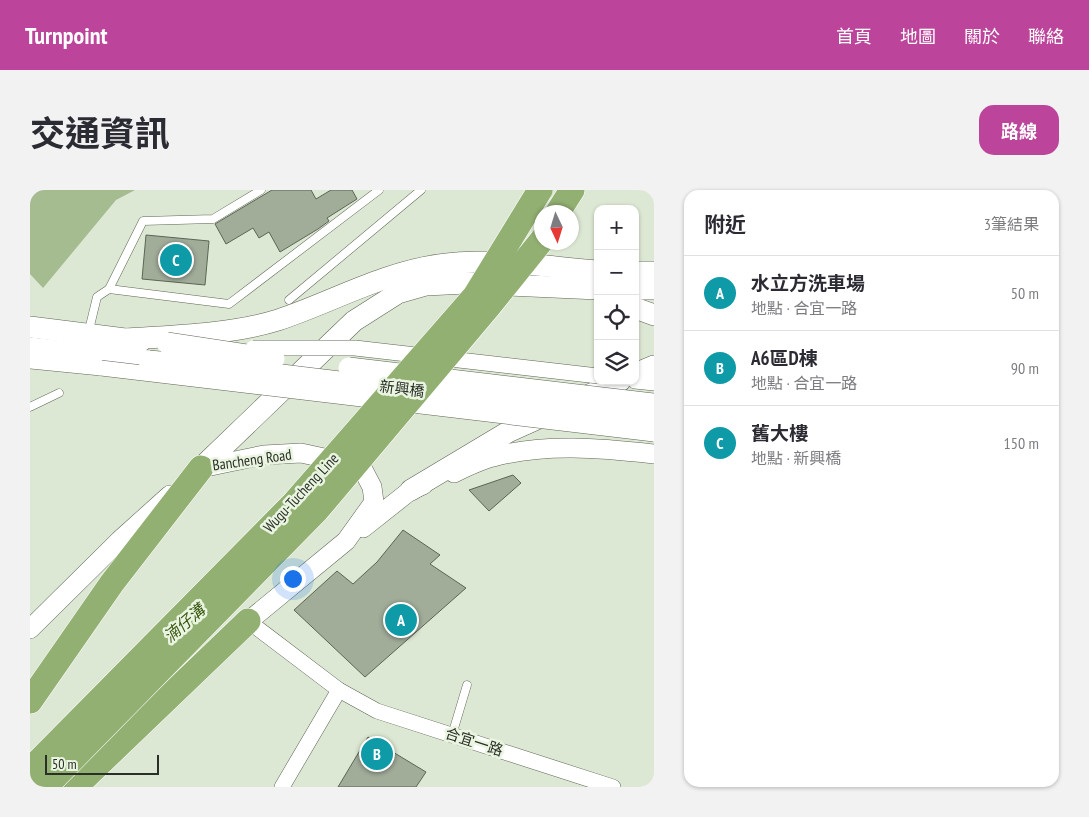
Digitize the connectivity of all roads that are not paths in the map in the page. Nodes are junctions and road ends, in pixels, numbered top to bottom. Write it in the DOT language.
graph roads {
  1 [pos="260,190"];
  2 [pos="379,190"];
  3 [pos="421,190"];
  4 [pos="540,190"];
  5 [pos="572,190"];
  6 [pos="562,205"];
  7 [pos="534,250"];
  8 [pos="594,271"];
  9 [pos="639,272"];
  10 [pos="654,272"];
  11 [pos="109,289"];
  12 [pos="594,289"];
  13 [pos="639,289"];
  14 [pos="654,289"];
  15 [pos="567,290"];
  16 [pos="594,296"];
  17 [pos="289,300"];
  18 [pos="639,309"];
  19 [pos="654,315"];
  20 [pos="30,327"];
  21 [pos="128,339"];
  22 [pos="30,348"];
  23 [pos="197,348"];
  24 [pos="89,359"];
  25 [pos="30,361"];
  26 [pos="654,366"];
  27 [pos="639,372"];
  28 [pos="594,376"];
  29 [pos="639,381"];
  30 [pos="654,383"];
  31 [pos="611,385"];
  32 [pos="59,393"];
  33 [pos="654,404"];
  34 [pos="30,407"];
  35 [pos="654,420"];
  36 [pos="654,434"];
  37 [pos="654,454"];
  38 [pos="201,468"];
  39 [pos="411,490"];
  40 [pos="346,541"];
  41 [pos="248,621"];
  42 [pos="30,630"];
  43 [pos="467,686"];
  44 [pos="339,690"];
  45 [pos="30,701"];
  46 [pos="452,735"];
  47 [pos="30,770"];
  48 [pos="45,787"];
  49 [pos="75,787"];
  50 [pos="83,787"];
  51 [pos="282,787"];
  52 [pos="613,787"];
  1 -- 11 [label="lane"];
  2 -- 11 [label="lane"];
  3 -- 17 [label="lane"];
  4 -- 47 [label="highway, Wugu-Tucheng Line, bridge"];
  5 -- 6 [label="highway"];
  7 -- 48 [label="highway, Wugu-Tucheng Line, bridge"];
  8 -- 21 [label="main road"];
  9 -- 10 [label="main road"];
  11 -- 24 [label="lane"];
  12 -- 15 [label="main road"];
  13 -- 14 [label="main road"];
  15 -- 16 [label="main road"];
  15 -- 38 [label="main road"];
  18 -- 19 [label="main road"];
  20 -- 24 [label="main road"];
  21 -- 23 [label="main road, 新興橋, bridge"];
  21 -- 24 [label="main road"];
  22 -- 24 [label="main road"];
  23 -- 28 [label="street, bridge"];
  23 -- 33 [label="main road, 新興橋, bridge"];
  24 -- 25 [label="street"];
  24 -- 35 [label="main road, 新興橋, bridge"];
  24 -- 36 [label="street, bridge"];
  26 -- 27 [label="main road"];
  29 -- 30 [label="street"];
  31 -- 39 [label="main road"];
  32 -- 34 [label="lane"];
  37 -- 39 [label="street"];
  38 -- 40 [label="street, Bancheng Road"];
  38 -- 42 [label="street, Bancheng Road"];
  38 -- 45 [label="highway"];
  39 -- 40 [label="street"];
  40 -- 41 [label="street, Bancheng Road"];
  41 -- 44 [label="street, 合宜一路"];
  41 -- 49 [label="highway"];
  41 -- 50 [label="street, Bancheng Road"];
  43 -- 46 [label="lane"];
  44 -- 46 [label="street, 合宜一路"];
  44 -- 51 [label="street"];
  46 -- 52 [label="street, 合宜一路"];
}
